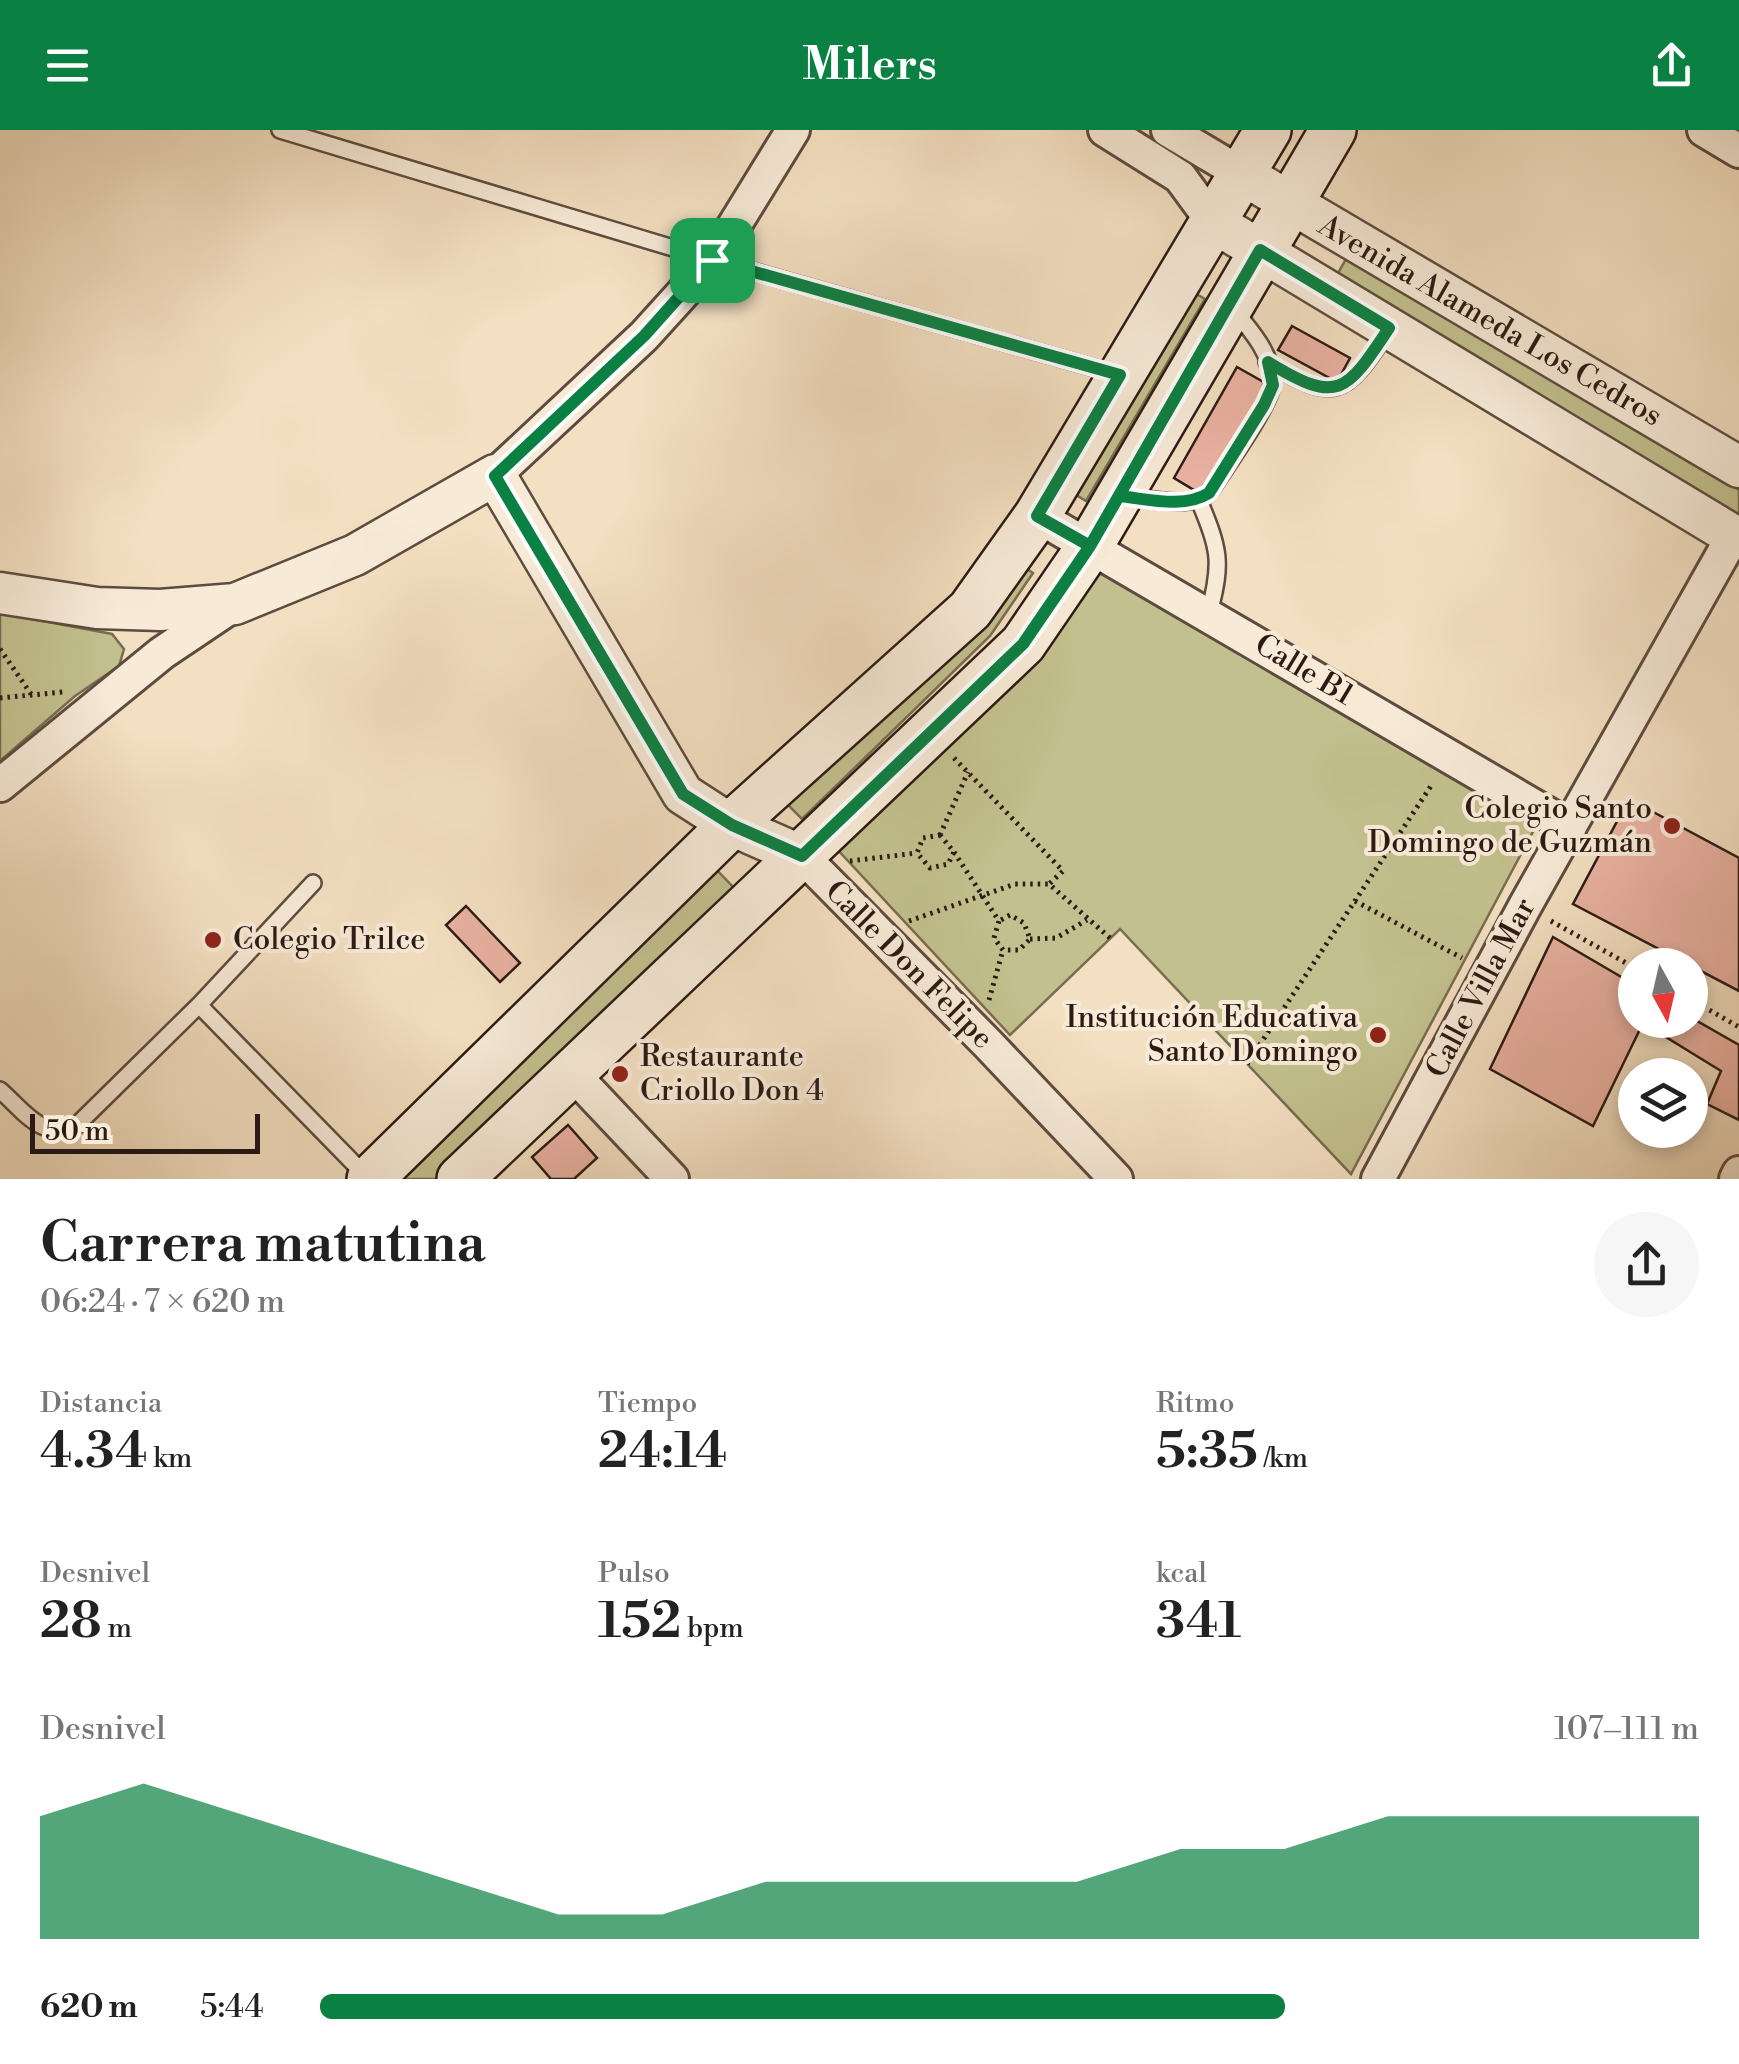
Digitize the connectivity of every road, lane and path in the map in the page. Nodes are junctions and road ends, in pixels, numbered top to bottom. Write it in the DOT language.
graph roads {
  1 [pos="280,130"];
  2 [pos="767,130"];
  3 [pos="793,130"];
  4 [pos="1105,130"];
  5 [pos="1168,130"];
  6 [pos="1268,130"];
  7 [pos="1333,130"];
  8 [pos="1704,130"];
  9 [pos="1739,151"];
  10 [pos="1242,174"];
  11 [pos="759,186"];
  12 [pos="1289,202"];
  13 [pos="1214,222"];
  14 [pos="1260,250"];
  15 [pos="712,260"];
  16 [pos="1228,305"];
  17 [pos="1389,328"];
  18 [pos="1268,362"];
  19 [pos="1120,375"];
  20 [pos="1739,466"];
  21 [pos="495,476"];
  22 [pos="1119,496"];
  23 [pos="1198,500"];
  24 [pos="1037,516"];
  25 [pos="1736,538"];
  26 [pos="1090,546"];
  27 [pos="0,593"];
  28 [pos="234,604"];
  29 [pos="1209,614"];
  30 [pos="0,650"];
  31 [pos="76,690"];
  32 [pos="31,694"];
  33 [pos="0,698"];
  34 [pos="954,758"];
  35 [pos="1442,769"];
  36 [pos="968,772"];
  37 [pos="0,785"];
  38 [pos="732,825"];
  39 [pos="1570,827"];
  40 [pos="940,835"];
  41 [pos="954,852"];
  42 [pos="917,853"];
  43 [pos="812,866"];
  44 [pos="313,883"];
  45 [pos="1049,884"];
  46 [pos="982,894"];
  47 [pos="1355,901"];
  48 [pos="1525,906"];
  49 [pos="1088,919"];
  50 [pos="908,921"];
  51 [pos="999,921"];
  52 [pos="1110,938"];
  53 [pos="1030,939"];
  54 [pos="1003,950"];
  55 [pos="1618,958"];
  56 [pos="1465,960"];
  57 [pos="198,1004"];
  58 [pos="1708,1009"];
  59 [pos="986,1010"];
  60 [pos="1739,1027"];
  61 [pos="1247,1064"];
  62 [pos="572,1074"];
  63 [pos="0,1090"];
  64 [pos="369,1179"];
  65 [pos="460,1179"];
  66 [pos="672,1179"];
  67 [pos="1116,1179"];
  68 [pos="1378,1179"];
  1 -- 15 [label="lane"];
  2 -- 11 [label="street"];
  3 -- 11 [label="street"];
  4 -- 13 [label="street"];
  5 -- 10 [label="street"];
  6 -- 10 [label="main road"];
  7 -- 12 [label="main road"];
  8 -- 9 [label="street"];
  10 -- 12 [label="street, Avenida Alameda Los Cedros"];
  10 -- 13 [label="main road"];
  11 -- 15 [label="street"];
  12 -- 14 [label="main road"];
  12 -- 20 [label="street, Avenida Alameda Los Cedros"];
  13 -- 14 [label="street, Avenida Alameda Los Cedros"];
  13 -- 19 [label="main road"];
  14 -- 16 [label="main road"];
  14 -- 17 [label="street, Avenida Alameda Los Cedros"];
  15 -- 19 [label="lane"];
  15 -- 21 [label="street"];
  16 -- 18 [label="lane"];
  16 -- 22 [label="main road"];
  17 -- 18 [label="lane"];
  17 -- 25 [label="street, Avenida Alameda Los Cedros"];
  18 -- 23 [label="lane"];
  19 -- 24 [label="main road"];
  21 -- 28 [label="street"];
  21 -- 38 [label="street, Calle Don Felipe"];
  22 -- 23 [label="lane"];
  22 -- 26 [label="main road"];
  23 -- 29 [label="lane"];
  24 -- 26 [label="street, Calle B1"];
  24 -- 38 [label="main road"];
  25 -- 39 [label="street, Calle Villa Mar"];
  26 -- 29 [label="street, Calle B1"];
  26 -- 43 [label="main road"];
  27 -- 28 [label="street"];
  28 -- 37 [label="street"];
  29 -- 39 [label="street, Calle B1"];
  30 -- 32 [label="path"];
  31 -- 32 [label="path"];
  32 -- 33 [label="path"];
  34 -- 36 [label="path"];
  35 -- 47 [label="path"];
  36 -- 40 [label="path"];
  36 -- 45 [label="path"];
  38 -- 43 [label="street, Calle Don Felipe"];
  38 -- 64 [label="main road"];
  39 -- 48 [label="street, Calle Villa Mar"];
  40 -- 41 [label="path"];
  40 -- 42 [label="path"];
  41 -- 42 [label="path"];
  41 -- 46 [label="path"];
  42 -- 43 [label="path"];
  43 -- 62 [label="main road"];
  43 -- 67 [label="street, Calle Don Felipe"];
  44 -- 57 [label="lane"];
  45 -- 46 [label="path"];
  45 -- 49 [label="path"];
  46 -- 50 [label="path"];
  46 -- 51 [label="path"];
  47 -- 56 [label="path"];
  47 -- 61 [label="path"];
  48 -- 55 [label="path"];
  48 -- 68 [label="street, Calle Villa Mar"];
  49 -- 52 [label="path"];
  49 -- 53 [label="path"];
  51 -- 53 [label="path"];
  51 -- 54 [label="path"];
  53 -- 54 [label="path"];
  54 -- 59 [label="path"];
  57 -- 63 [label="lane"];
  57 -- 64 [label="lane"];
  58 -- 60 [label="path"];
  62 -- 65 [label="main road"];
  62 -- 66 [label="street"];
}
